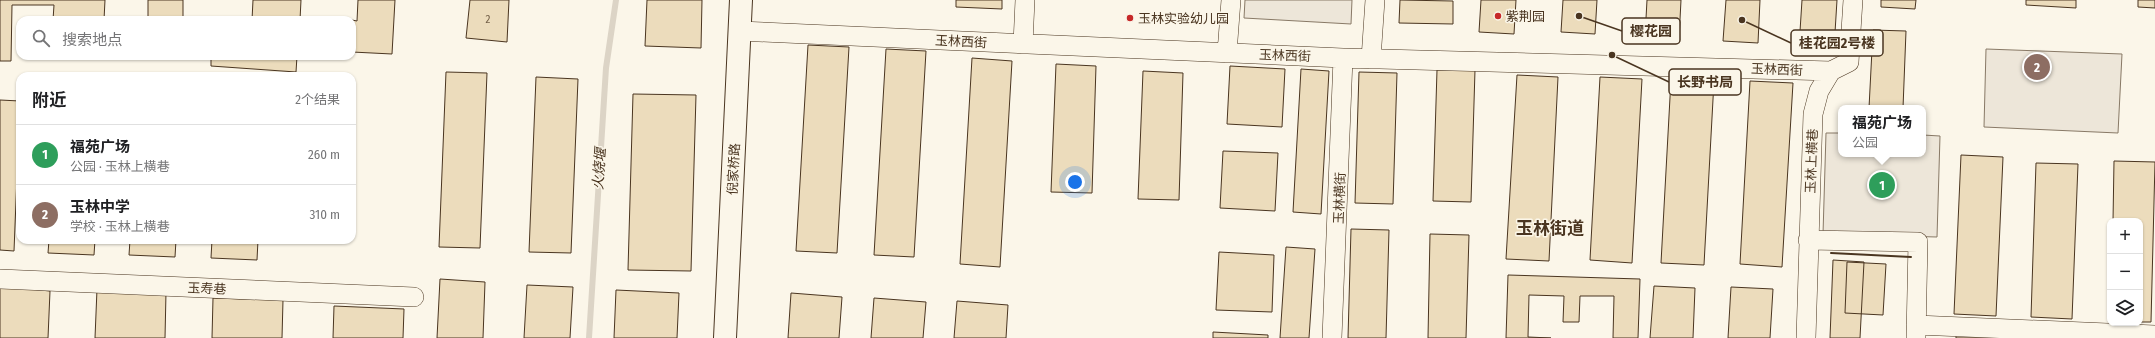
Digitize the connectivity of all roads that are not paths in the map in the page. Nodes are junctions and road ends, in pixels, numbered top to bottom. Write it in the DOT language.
graph roads {
  1 [pos="741,0"];
  2 [pos="1025,0"];
  3 [pos="1231,0"];
  4 [pos="1375,0"];
  5 [pos="1853,0"];
  6 [pos="739,31"];
  7 [pos="1023,44"];
  8 [pos="1228,53"];
  9 [pos="1343,58"];
  10 [pos="1371,59"];
  11 [pos="1831,71"];
  12 [pos="1808,240"];
  13 [pos="0,279"];
  14 [pos="414,296"];
  15 [pos="1916,332"];
  16 [pos="2155,336"];
  17 [pos="725,338"];
  18 [pos="1332,338"];
  19 [pos="1806,338"];
  1 -- 6 [label="main road, 倪家桥路"];
  2 -- 7 [label="street"];
  3 -- 8 [label="street"];
  4 -- 10 [label="street"];
  5 -- 11 [label="street"];
  6 -- 7 [label="street, 玉林西街"];
  6 -- 17 [label="main road, 倪家桥路"];
  7 -- 8 [label="street, 玉林西街"];
  8 -- 9 [label="street, 玉林西街"];
  9 -- 10 [label="street, 玉林西街"];
  9 -- 18 [label="street, 玉林横街"];
  10 -- 11 [label="street, 玉林西街"];
  11 -- 12 [label="street, 玉林上横巷"];
  12 -- 15 [label="street"];
  12 -- 19 [label="street, 玉林上横巷"];
  13 -- 14 [label="street, 玉寿巷"];
  15 -- 16 [label="street"];
}
